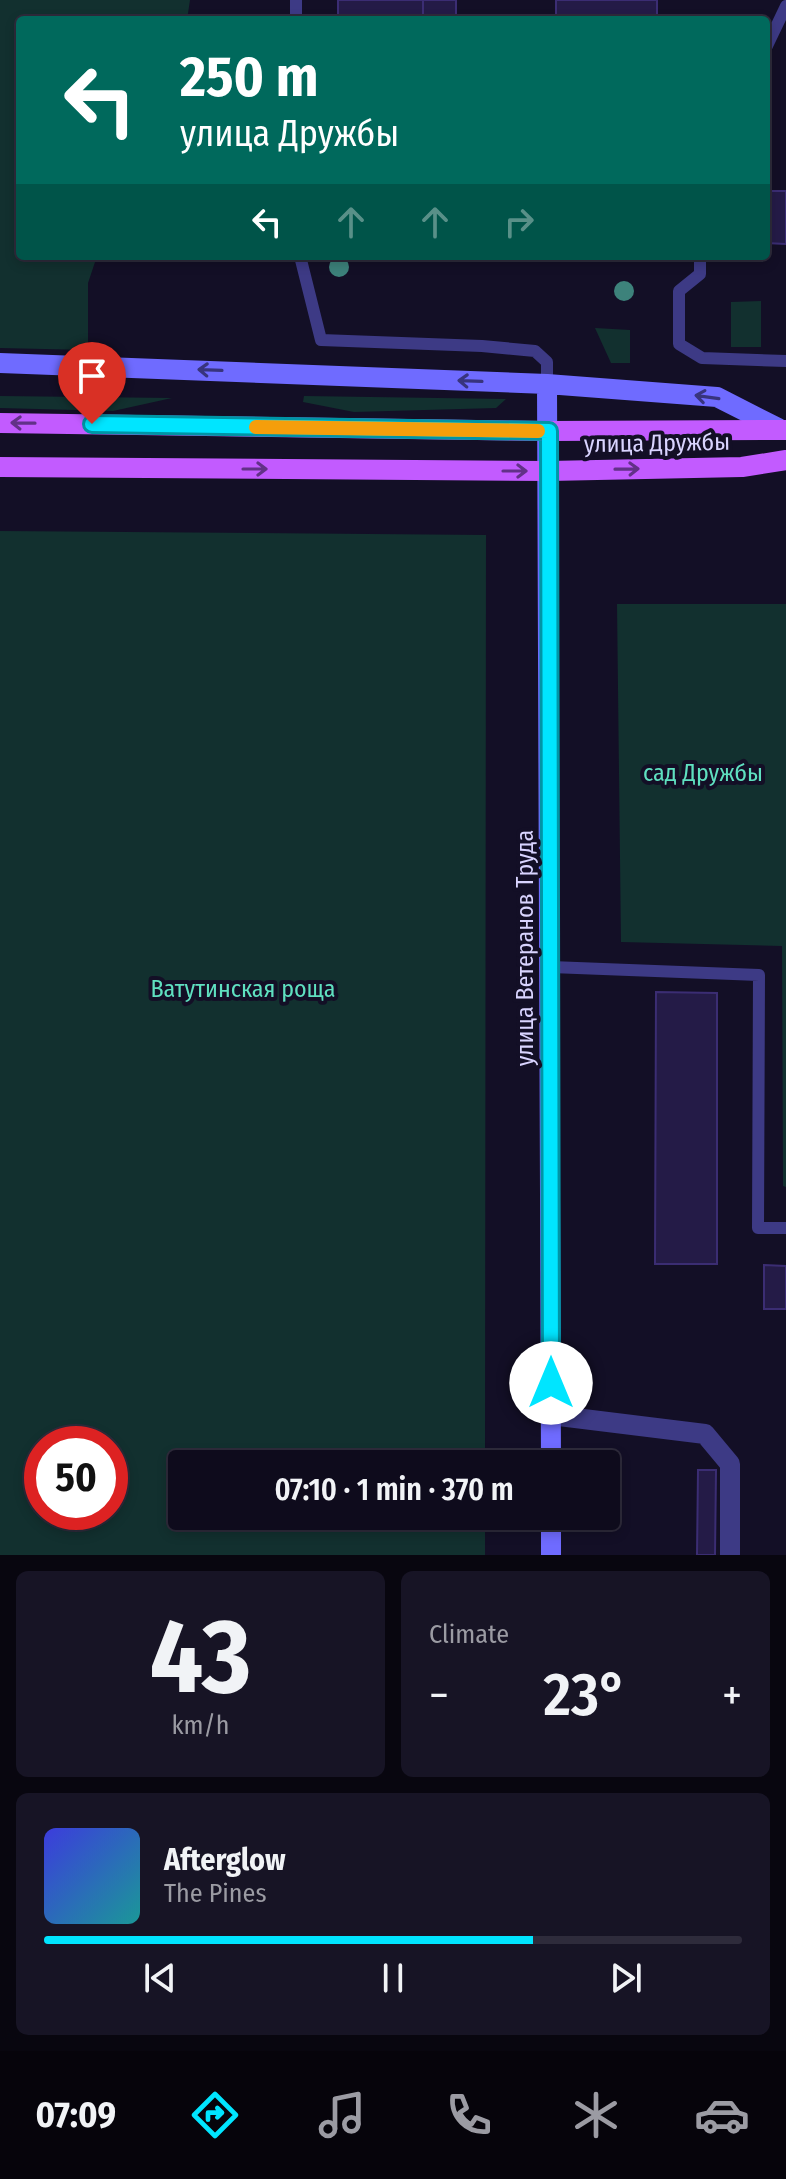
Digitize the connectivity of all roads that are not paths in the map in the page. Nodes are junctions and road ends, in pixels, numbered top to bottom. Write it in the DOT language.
graph roads {
  1 [pos="786,6"];
  2 [pos="770,40"];
  3 [pos="301,260"];
  4 [pos="700,260"];
  5 [pos="786,361"];
  6 [pos="0,363"];
  7 [pos="547,384"];
  8 [pos="0,423"];
  9 [pos="782,429"];
  10 [pos="549,431"];
  11 [pos="786,460"];
  12 [pos="0,467"];
  13 [pos="549,471"];
  14 [pos="551,967"];
  15 [pos="786,1228"];
  16 [pos="551,1415"];
  17 [pos="551,1450"];
  18 [pos="551,1530"];
  19 [pos="551,1555"];
  20 [pos="730,1555"];
  1 -- 2 [label="lane"];
  3 -- 7 [label="lane"];
  4 -- 5 [label="lane"];
  7 -- 6 [label="main road, one-way"];
  9 -- 7 [label="main road, one-way"];
  7 -- 10 [label="main road, улица Ветеранов Труда"];
  10 -- 8 [label="main road, улица Дружбы, one-way"];
  9 -- 10 [label="main road, улица Дружбы"];
  10 -- 13 [label="main road, улица Ветеранов Труда"];
  13 -- 11 [label="main road, улица Дружбы, one-way"];
  12 -- 13 [label="main road, улица Дружбы, one-way"];
  13 -- 14 [label="main road, улица Ветеранов Труда"];
  14 -- 15 [label="lane"];
  14 -- 16 [label="main road, улица Ветеранов Труда"];
  16 -- 17 [label="main road, улица Ветеранов Труда"];
  16 -- 20 [label="street"];
  18 -- 19 [label="main road"];
}
